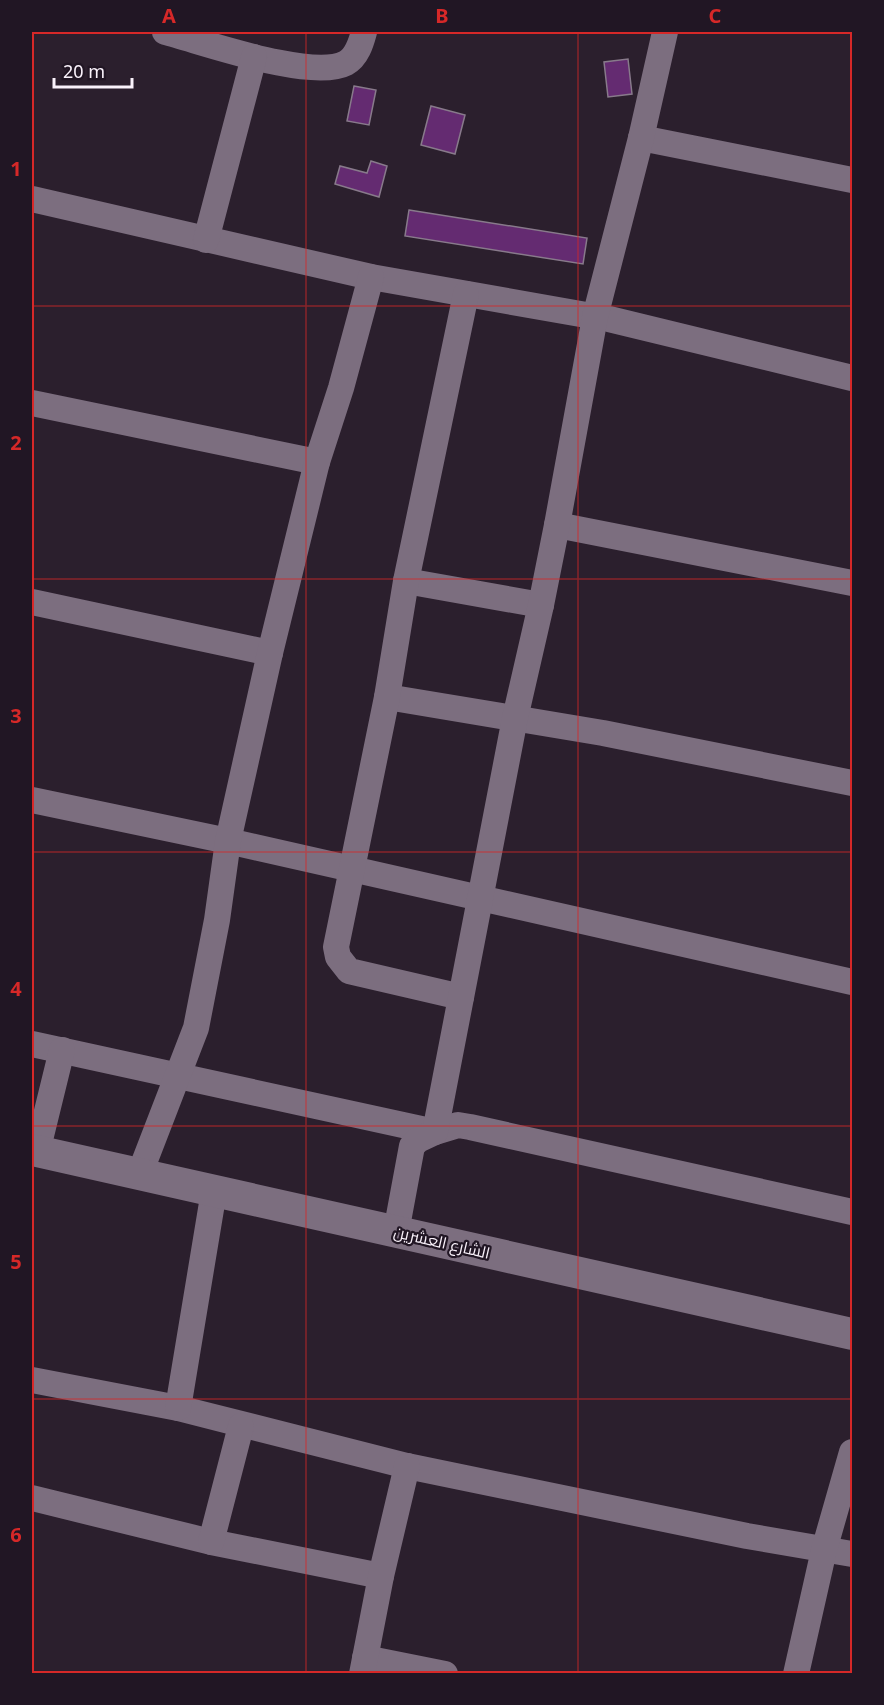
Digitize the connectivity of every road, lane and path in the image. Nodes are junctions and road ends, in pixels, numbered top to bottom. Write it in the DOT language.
graph roads {
  1 [pos="165,32"];
  2 [pos="364,32"];
  3 [pos="665,32"];
  4 [pos="254,57"];
  5 [pos="641,138"];
  6 [pos="852,180"];
  7 [pos="32,199"];
  8 [pos="206,240"];
  9 [pos="371,278"];
  10 [pos="466,294"];
  11 [pos="595,317"];
  12 [pos="852,378"];
  13 [pos="32,403"];
  14 [pos="317,462"];
  15 [pos="557,525"];
  16 [pos="406,581"];
  17 [pos="852,583"];
  18 [pos="32,602"];
  19 [pos="541,605"];
  20 [pos="270,653"];
  21 [pos="387,697"];
  22 [pos="514,718"];
  23 [pos="852,783"];
  24 [pos="32,800"];
  25 [pos="228,841"];
  26 [pos="352,869"];
  27 [pos="479,899"];
  28 [pos="852,982"];
  29 [pos="461,997"];
  30 [pos="32,1044"];
  31 [pos="62,1050"];
  32 [pos="178,1076"];
  33 [pos="435,1132"];
  34 [pos="34,1151"];
  35 [pos="140,1173"];
  36 [pos="214,1191"];
  37 [pos="852,1212"];
  38 [pos="396,1232"];
  39 [pos="852,1334"];
  40 [pos="32,1380"];
  41 [pos="178,1408"];
  42 [pos="242,1426"];
  43 [pos="852,1452"];
  44 [pos="407,1466"];
  45 [pos="32,1498"];
  46 [pos="211,1542"];
  47 [pos="824,1550"];
  48 [pos="852,1554"];
  49 [pos="381,1576"];
  50 [pos="364,1666"];
  51 [pos="445,1674"];
  52 [pos="796,1674"];
  1 -- 4 [label="street"];
  2 -- 4 [label="street"];
  3 -- 5 [label="street"];
  4 -- 8 [label="street"];
  5 -- 6 [label="street"];
  5 -- 11 [label="street"];
  7 -- 8 [label="street"];
  8 -- 9 [label="street"];
  9 -- 10 [label="street"];
  9 -- 14 [label="street"];
  10 -- 11 [label="street"];
  10 -- 16 [label="street"];
  11 -- 12 [label="street"];
  11 -- 15 [label="street"];
  13 -- 14 [label="street"];
  14 -- 20 [label="street"];
  15 -- 17 [label="street"];
  15 -- 19 [label="street"];
  16 -- 19 [label="street"];
  16 -- 21 [label="street"];
  18 -- 20 [label="street"];
  19 -- 22 [label="street"];
  20 -- 25 [label="street"];
  21 -- 22 [label="street"];
  21 -- 26 [label="street"];
  22 -- 23 [label="street"];
  22 -- 27 [label="street"];
  24 -- 25 [label="street"];
  25 -- 26 [label="street"];
  25 -- 32 [label="street"];
  26 -- 27 [label="street"];
  26 -- 29 [label="street"];
  27 -- 28 [label="street"];
  27 -- 29 [label="street"];
  29 -- 33 [label="street"];
  30 -- 31 [label="street"];
  31 -- 32 [label="street"];
  31 -- 34 [label="street"];
  32 -- 33 [label="street"];
  32 -- 35 [label="street"];
  33 -- 37 [label="street"];
  33 -- 38 [label="street"];
  34 -- 35 [label="street, الشارع العشرين"];
  35 -- 36 [label="street, الشارع العشرين"];
  36 -- 38 [label="street, الشارع العشرين"];
  36 -- 41 [label="street"];
  38 -- 39 [label="street, الشارع العشرين"];
  40 -- 41 [label="street"];
  41 -- 42 [label="street"];
  42 -- 44 [label="street"];
  42 -- 46 [label="street"];
  43 -- 47 [label="street"];
  44 -- 47 [label="street"];
  44 -- 49 [label="street"];
  45 -- 46 [label="street"];
  46 -- 49 [label="street"];
  47 -- 48 [label="street"];
  47 -- 52 [label="street"];
  49 -- 50 [label="street"];
  50 -- 51 [label="street"];
}
